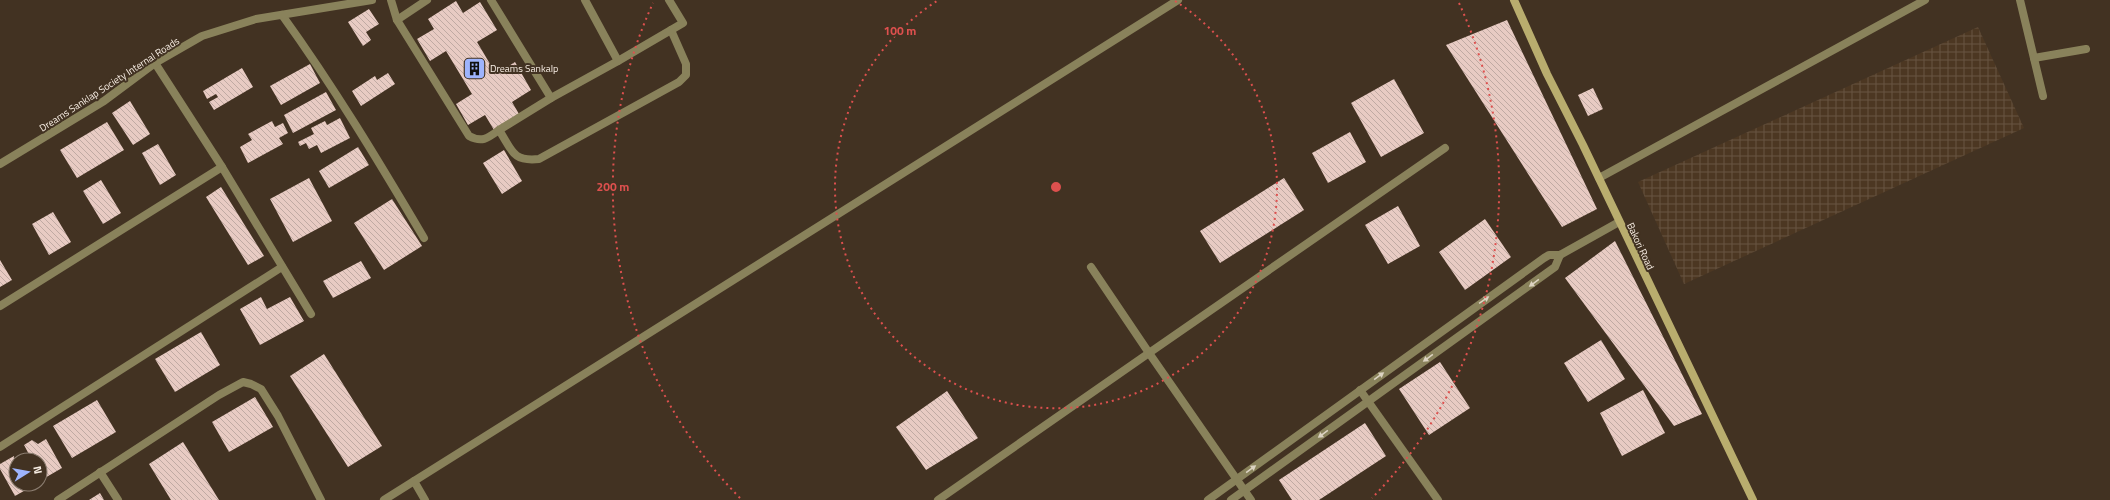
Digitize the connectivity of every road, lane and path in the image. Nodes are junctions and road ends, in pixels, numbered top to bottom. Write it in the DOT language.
graph roads {
  1 [pos="372,0"];
  2 [pos="391,0"];
  3 [pos="427,0"];
  4 [pos="491,0"];
  5 [pos="585,0"];
  6 [pos="669,0"];
  7 [pos="1178,0"];
  8 [pos="1514,0"];
  9 [pos="1925,0"];
  10 [pos="2020,0"];
  11 [pos="282,15"];
  12 [pos="397,20"];
  13 [pos="671,30"];
  14 [pos="2086,49"];
  15 [pos="2034,58"];
  16 [pos="618,61"];
  17 [pos="155,63"];
  18 [pos="2043,96"];
  19 [pos="551,98"];
  20 [pos="499,130"];
  21 [pos="1445,148"];
  22 [pos="0,164"];
  23 [pos="222,167"];
  24 [pos="1598,178"];
  25 [pos="1619,222"];
  26 [pos="424,238"];
  27 [pos="1560,256"];
  28 [pos="282,267"];
  29 [pos="1091,267"];
  30 [pos="0,306"];
  31 [pos="311,314"];
  32 [pos="1150,353"];
  33 [pos="1360,390"];
  34 [pos="1368,402"];
  35 [pos="0,447"];
  36 [pos="100,472"];
  37 [pos="1236,479"];
  38 [pos="414,481"];
  39 [pos="1244,491"];
  40 [pos="58,500"];
  41 [pos="118,500"];
  42 [pos="321,500"];
  43 [pos="384,500"];
  44 [pos="425,500"];
  45 [pos="938,500"];
  46 [pos="1208,500"];
  47 [pos="1231,500"];
  48 [pos="1251,500"];
  49 [pos="1438,500"];
  50 [pos="1753,500"];
  1 -- 11 [label="street, Dreams Sanklap Society Internal Roads"];
  2 -- 12 [label="street"];
  3 -- 12 [label="street"];
  4 -- 19 [label="street"];
  5 -- 16 [label="street"];
  6 -- 13 [label="street"];
  7 -- 38 [label="street"];
  8 -- 24 [label="street, Bakori Road"];
  9 -- 24 [label="street"];
  10 -- 15 [label="street"];
  11 -- 17 [label="street, Dreams Sanklap Society Internal Roads"];
  11 -- 26 [label="street"];
  12 -- 20 [label="street"];
  13 -- 16 [label="street"];
  13 -- 20 [label="street"];
  14 -- 15 [label="street"];
  15 -- 18 [label="street"];
  16 -- 19 [label="street"];
  17 -- 22 [label="street, Dreams Sanklap Society Internal Roads"];
  17 -- 23 [label="street"];
  19 -- 20 [label="street"];
  21 -- 32 [label="street"];
  23 -- 28 [label="street"];
  23 -- 30 [label="street"];
  24 -- 25 [label="street, Bakori Road"];
  25 -- 27 [label="street"];
  25 -- 50 [label="street, Bakori Road"];
  33 -- 27 [label="street, one-way"];
  27 -- 34 [label="street, one-way"];
  28 -- 31 [label="street"];
  28 -- 35 [label="street"];
  29 -- 32 [label="street"];
  32 -- 37 [label="street"];
  32 -- 45 [label="street"];
  33 -- 34 [label="street"];
  37 -- 33 [label="street, one-way"];
  34 -- 39 [label="street, one-way"];
  34 -- 49 [label="street"];
  36 -- 40 [label="street"];
  36 -- 41 [label="street"];
  36 -- 42 [label="street"];
  37 -- 39 [label="street"];
  37 -- 46 [label="street"];
  38 -- 43 [label="street"];
  38 -- 44 [label="street"];
  39 -- 47 [label="street"];
  39 -- 48 [label="street"];
}
